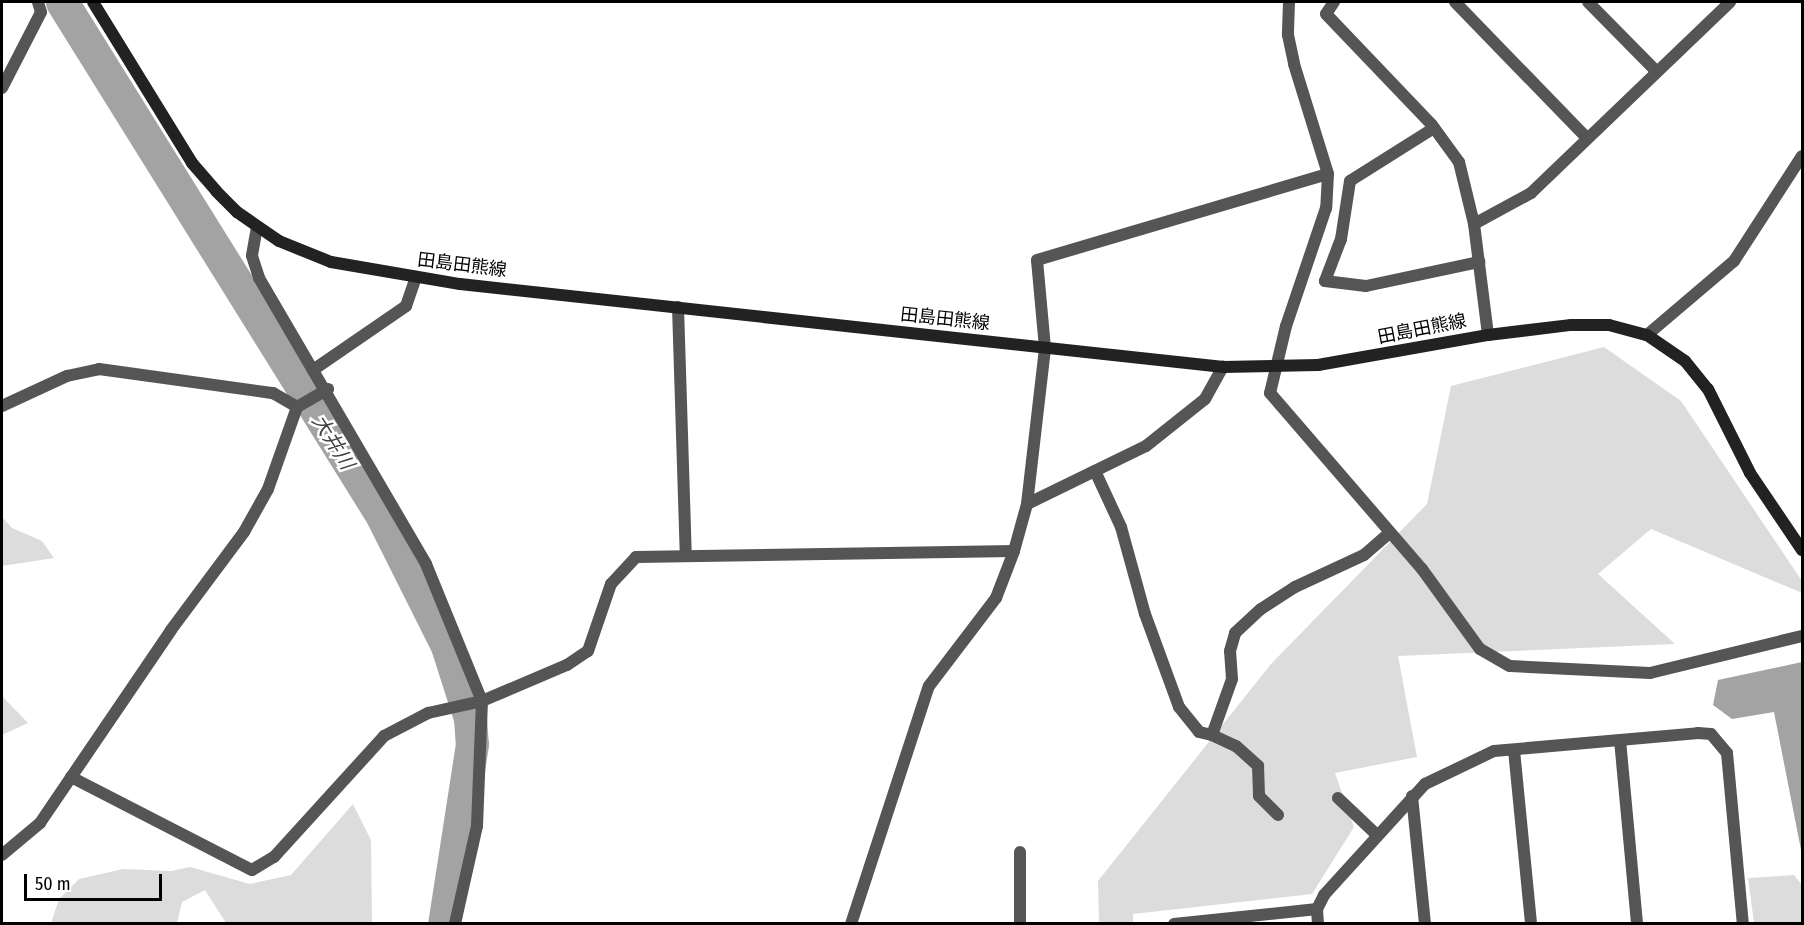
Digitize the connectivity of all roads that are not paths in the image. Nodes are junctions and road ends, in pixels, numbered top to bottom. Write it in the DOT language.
graph roads {
  1 [pos="38,2"];
  2 [pos="93,2"];
  3 [pos="1289,2"];
  4 [pos="1334,2"];
  5 [pos="1455,2"];
  6 [pos="1588,2"];
  7 [pos="1729,2"];
  8 [pos="1657,72"];
  9 [pos="2,88"];
  10 [pos="1434,128"];
  11 [pos="1587,138"];
  12 [pos="1803,156"];
  13 [pos="1328,174"];
  14 [pos="1474,224"];
  15 [pos="257,227"];
  16 [pos="1479,262"];
  17 [pos="416,278"];
  18 [pos="678,307"];
  19 [pos="1647,334"];
  20 [pos="1488,335"];
  21 [pos="1045,348"];
  22 [pos="1223,367"];
  23 [pos="1275,367"];
  24 [pos="313,370"];
  25 [pos="328,389"];
  26 [pos="2,406"];
  27 [pos="297,407"];
  28 [pos="1095,471"];
  29 [pos="1027,504"];
  30 [pos="1389,532"];
  31 [pos="1803,550"];
  32 [pos="1014,551"];
  33 [pos="686,555"];
  34 [pos="1803,636"];
  35 [pos="482,701"];
  36 [pos="1212,735"];
  37 [pos="1620,740"];
  38 [pos="1514,750"];
  39 [pos="71,777"];
  40 [pos="1412,796"];
  41 [pos="1338,798"];
  42 [pos="1278,815"];
  43 [pos="1376,834"];
  44 [pos="1020,852"];
  45 [pos="2,855"];
  46 [pos="1317,909"];
  47 [pos="455,924"];
  48 [pos="852,924"];
  49 [pos="1020,924"];
  50 [pos="1174,924"];
  51 [pos="1318,924"];
  52 [pos="1425,924"];
  53 [pos="1531,924"];
  54 [pos="1637,924"];
  55 [pos="1743,924"];
  1 -- 9 [label="street"];
  2 -- 15 [label="main road, 田島田熊線"];
  3 -- 13 [label="street"];
  4 -- 10 [label="street"];
  5 -- 11 [label="street"];
  6 -- 8 [label="street"];
  7 -- 8 [label="street"];
  8 -- 11 [label="street"];
  10 -- 14 [label="street"];
  10 -- 16 [label="street"];
  11 -- 14 [label="street"];
  12 -- 19 [label="street"];
  13 -- 21 [label="street"];
  13 -- 23 [label="street"];
  14 -- 16 [label="street"];
  15 -- 17 [label="main road, 田島田熊線"];
  15 -- 24 [label="street"];
  16 -- 20 [label="street"];
  17 -- 18 [label="main road, 田島田熊線"];
  17 -- 24 [label="street"];
  18 -- 21 [label="main road, 田島田熊線"];
  18 -- 33 [label="street"];
  19 -- 20 [label="main road, 田島田熊線"];
  19 -- 31 [label="main road, 田島田熊線"];
  20 -- 23 [label="main road, 田島田熊線"];
  21 -- 22 [label="main road, 田島田熊線"];
  21 -- 29 [label="street"];
  22 -- 23 [label="main road, 田島田熊線"];
  22 -- 28 [label="street"];
  23 -- 30 [label="street"];
  24 -- 25 [label="street"];
  25 -- 27 [label="street"];
  25 -- 35 [label="street"];
  26 -- 27 [label="street"];
  27 -- 39 [label="street"];
  28 -- 29 [label="street"];
  28 -- 36 [label="street"];
  29 -- 32 [label="street"];
  30 -- 34 [label="street"];
  30 -- 36 [label="street"];
  32 -- 33 [label="street"];
  32 -- 48 [label="street"];
  33 -- 35 [label="street"];
  35 -- 39 [label="street"];
  35 -- 47 [label="street"];
  36 -- 42 [label="street"];
  37 -- 38 [label="street"];
  37 -- 54 [label="street"];
  37 -- 55 [label="street"];
  38 -- 40 [label="street"];
  38 -- 53 [label="street"];
  39 -- 45 [label="street"];
  40 -- 43 [label="street"];
  40 -- 52 [label="street"];
  41 -- 43 [label="street"];
  43 -- 46 [label="street"];
  44 -- 49 [label="street"];
  46 -- 50 [label="street"];
  46 -- 51 [label="street"];
}
